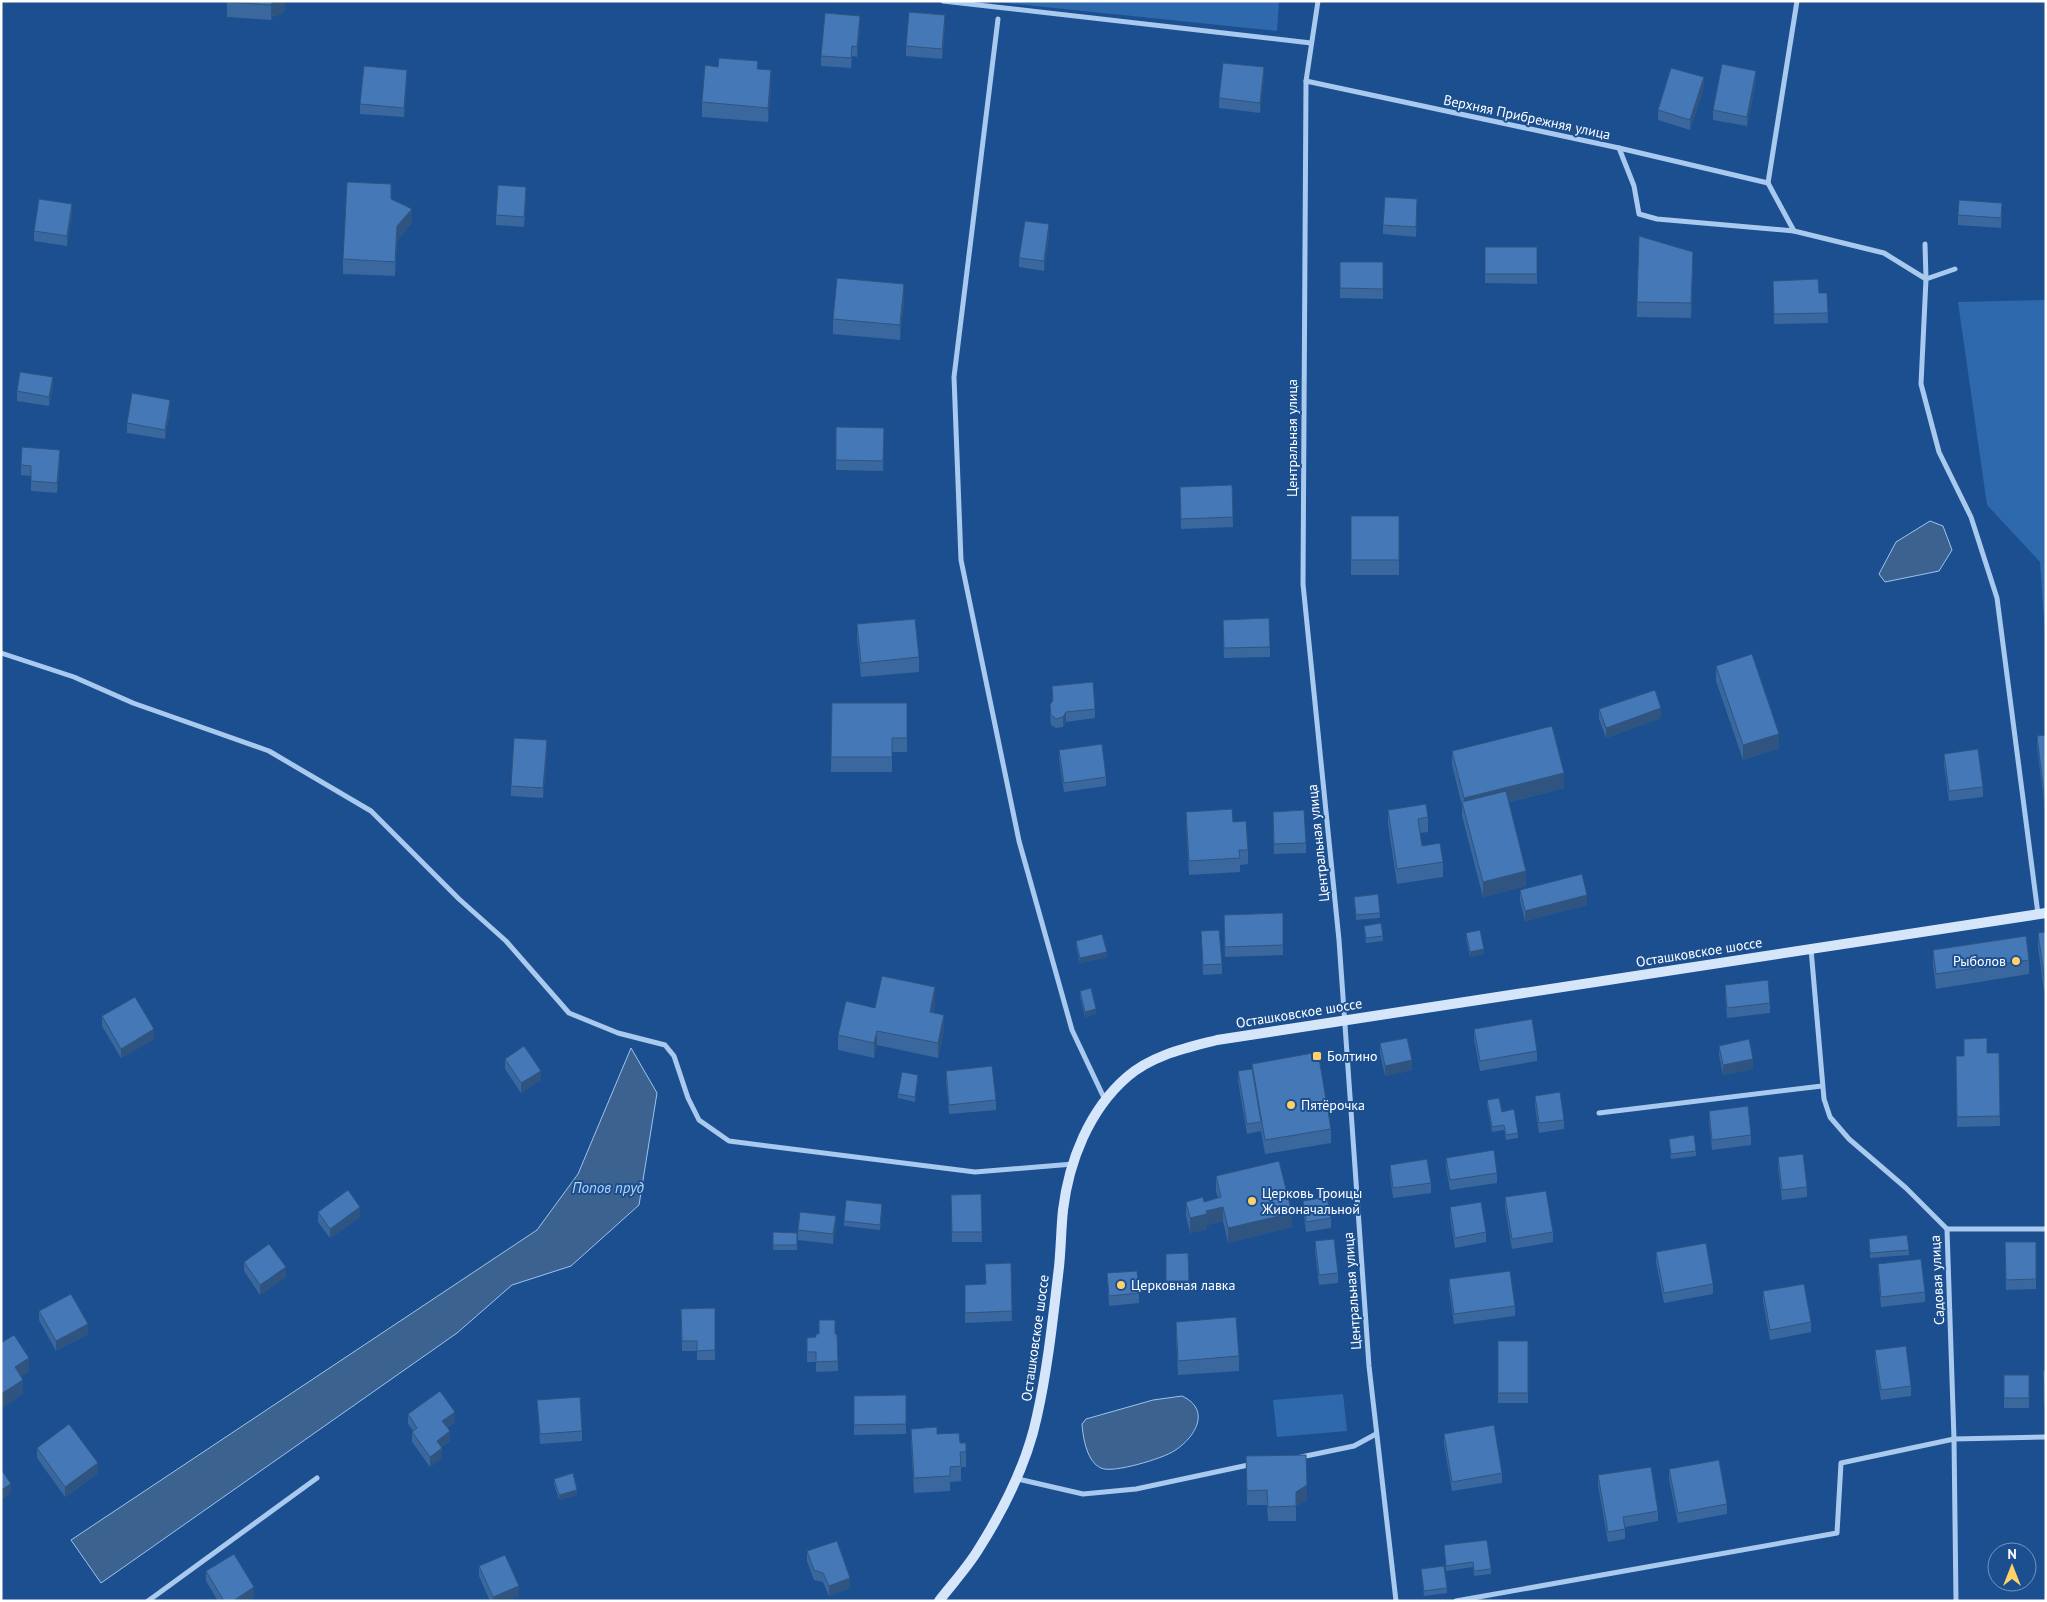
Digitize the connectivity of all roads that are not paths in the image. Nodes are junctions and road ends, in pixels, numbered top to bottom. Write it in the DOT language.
graph roads {
  1 [pos="943,1"];
  2 [pos="1318,1"];
  3 [pos="1797,1"];
  4 [pos="998,19"];
  5 [pos="1311,43"];
  6 [pos="1306,81"];
  7 [pos="1619,148"];
  8 [pos="1768,183"];
  9 [pos="1794,231"];
  10 [pos="1925,244"];
  11 [pos="1956,269"];
  12 [pos="1926,279"];
  13 [pos="1,653"];
  14 [pos="2042,914"];
  15 [pos="1810,949"];
  16 [pos="1343,1020"];
  17 [pos="1822,1086"];
  18 [pos="1105,1101"];
  19 [pos="1599,1113"];
  20 [pos="1073,1164"];
  21 [pos="1947,1229"];
  22 [pos="2046,1229"];
  23 [pos="1376,1434"];
  24 [pos="2046,1437"];
  25 [pos="1954,1439"];
  26 [pos="1296,1457"];
  27 [pos="1259,1463"];
  28 [pos="316,1478"];
  29 [pos="1018,1479"];
  30 [pos="148,1601"];
  31 [pos="939,1601"];
  32 [pos="1396,1601"];
  33 [pos="1456,1601"];
  34 [pos="1956,1601"];
  1 -- 5 [label="street"];
  2 -- 5 [label="street, Центральная улица"];
  3 -- 8 [label="street"];
  4 -- 18 [label="street"];
  5 -- 6 [label="street, Центральная улица"];
  6 -- 7 [label="street, Верхняя Прибрежняя улица"];
  6 -- 16 [label="street, Центральная улица"];
  7 -- 8 [label="street"];
  7 -- 9 [label="street, Верхняя Прибрежняя улица"];
  8 -- 9 [label="street"];
  9 -- 12 [label="street, Верхняя Прибрежняя улица"];
  10 -- 12 [label="street"];
  11 -- 12 [label="street"];
  12 -- 14 [label="street"];
  13 -- 20 [label="street"];
  14 -- 15 [label="main road, Осташковское шоссе"];
  15 -- 16 [label="main road, Осташковское шоссе"];
  15 -- 17 [label="street, Садовая улица"];
  16 -- 18 [label="main road, Осташковское шоссе"];
  16 -- 23 [label="street, Центральная улица"];
  17 -- 19 [label="street"];
  17 -- 21 [label="street, Садовая улица"];
  18 -- 20 [label="main road, Осташковское шоссе"];
  20 -- 29 [label="main road, Осташковское шоссе"];
  21 -- 22 [label="street"];
  21 -- 25 [label="street, Садовая улица"];
  23 -- 26 [label="street"];
  23 -- 32 [label="street, Центральная улица"];
  24 -- 25 [label="street"];
  25 -- 33 [label="street"];
  25 -- 34 [label="street, Садовая улица"];
  27 -- 29 [label="street"];
  28 -- 30 [label="street"];
  29 -- 31 [label="main road, Осташковское шоссе"];
}
